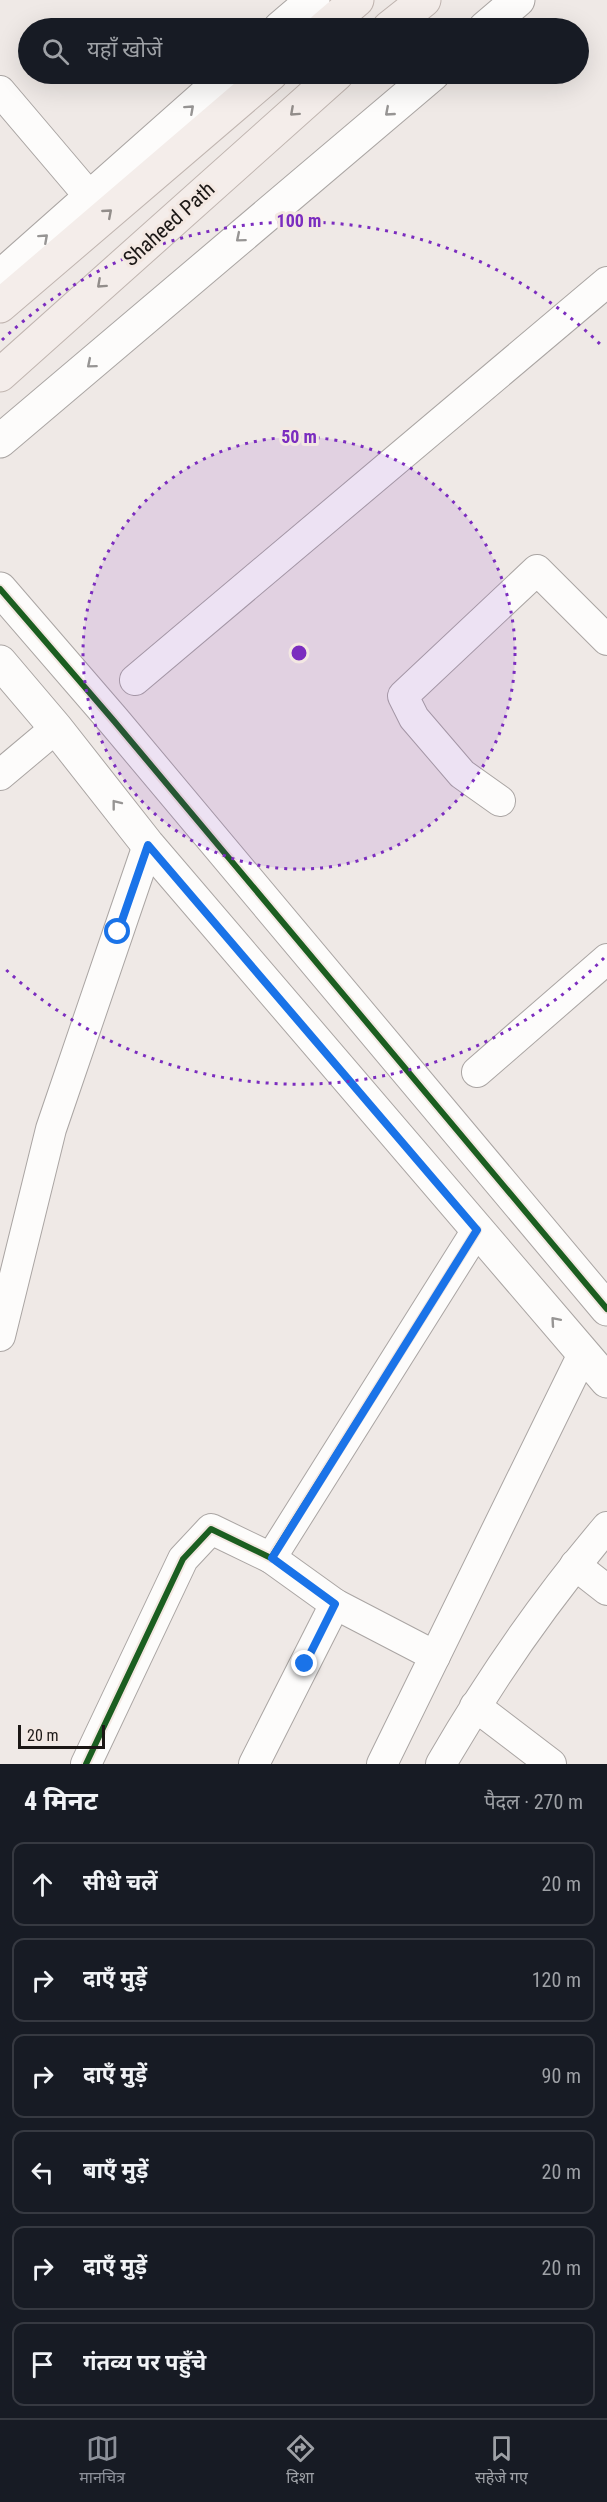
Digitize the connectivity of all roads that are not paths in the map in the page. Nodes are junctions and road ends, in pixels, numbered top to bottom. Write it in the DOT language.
graph roads {
  1 [pos="313,0"];
  2 [pos="357,0"];
  3 [pos="424,0"];
  4 [pos="518,0"];
  5 [pos="292,18"];
  6 [pos="336,18"];
  7 [pos="402,18"];
  8 [pos="497,18"];
  9 [pos="218,84"];
  10 [pos="259,84"];
  11 [pos="326,84"];
  12 [pos="421,84"];
  13 [pos="0,91"];
  14 [pos="90,197"];
  15 [pos="0,277"];
  16 [pos="607,282"];
  17 [pos="0,306"];
  18 [pos="0,375"];
  19 [pos="0,441"];
  20 [pos="0,589"];
  21 [pos="607,640"];
  22 [pos="0,662"];
  23 [pos="135,680"];
  24 [pos="56,728"];
  25 [pos="0,775"];
  26 [pos="500,801"];
  27 [pos="148,845"];
  28 [pos="607,959"];
  29 [pos="477,1072"];
  30 [pos="477,1230"];
  31 [pos="607,1309"];
  32 [pos="0,1335"];
  33 [pos="583,1354"];
  34 [pos="607,1381"];
  35 [pos="607,1527"];
  36 [pos="272,1558"];
  37 [pos="575,1565"];
  38 [pos="607,1590"];
  39 [pos="335,1604"];
  40 [pos="435,1656"];
  41 [pos="475,1706"];
  42 [pos="86,1764"];
  43 [pos="254,1764"];
  44 [pos="382,1764"];
  45 [pos="441,1764"];
  46 [pos="551,1764"];
  1 -- 5 [label="street"];
  2 -- 6 [label="highway"];
  3 -- 7 [label="highway"];
  4 -- 8 [label="street"];
  14 -- 9 [label="street, one-way"];
  17 -- 10 [label="highway, one-way"];
  11 -- 18 [label="highway, Shaheed Path, one-way"];
  12 -- 19 [label="street, one-way"];
  13 -- 14 [label="street"];
  15 -- 14 [label="street, one-way"];
  16 -- 23 [label="street"];
  20 -- 31 [label="street"];
  21 -- 26 [label="street"];
  22 -- 24 [label="street"];
  24 -- 25 [label="street"];
  27 -- 24 [label="street, one-way"];
  27 -- 30 [label="street"];
  27 -- 32 [label="street"];
  28 -- 29 [label="street"];
  33 -- 30 [label="street, one-way"];
  30 -- 36 [label="street"];
  33 -- 34 [label="street"];
  33 -- 40 [label="street"];
  35 -- 37 [label="street"];
  36 -- 39 [label="street"];
  36 -- 42 [label="street"];
  37 -- 38 [label="street"];
  37 -- 41 [label="street"];
  39 -- 40 [label="street"];
  39 -- 43 [label="street"];
  40 -- 44 [label="street"];
  41 -- 45 [label="street"];
  41 -- 46 [label="street"];
}
